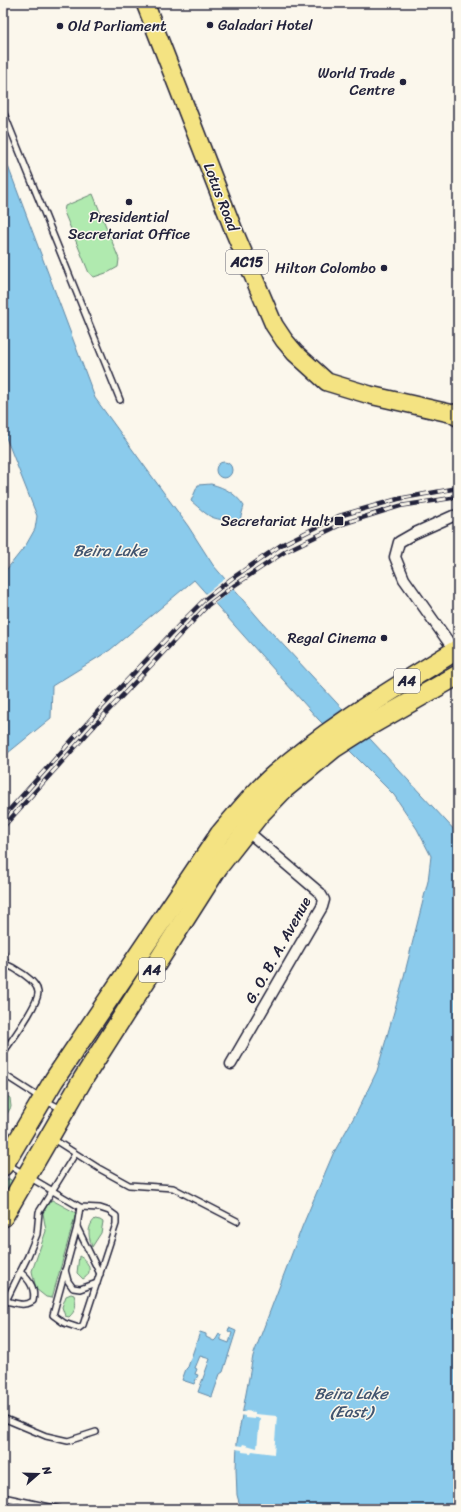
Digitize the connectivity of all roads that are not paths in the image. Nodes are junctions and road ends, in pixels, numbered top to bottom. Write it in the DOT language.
graph roads {
  1 [pos="145,3"];
  2 [pos="3,111"];
  3 [pos="120,400"];
  4 [pos="457,415"];
  5 [pos="458,515"];
  6 [pos="457,652"];
  7 [pos="458,675"];
  8 [pos="361,720"];
  9 [pos="329,742"];
  10 [pos="246,830"];
  11 [pos="3,952"];
  12 [pos="4,964"];
  13 [pos="3,1053"];
  14 [pos="231,1064"];
  15 [pos="3,1074"];
  16 [pos="42,1099"];
  17 [pos="64,1110"];
  18 [pos="49,1137"];
  19 [pos="75,1154"];
  20 [pos="4,1164"];
  21 [pos="26,1176"];
  22 [pos="51,1190"];
  23 [pos="80,1207"];
  24 [pos="3,1217"];
  25 [pos="237,1221"];
  26 [pos="77,1227"];
  27 [pos="65,1269"];
  28 [pos="20,1272"];
  29 [pos="100,1274"];
  30 [pos="97,1283"];
  31 [pos="6,1301"];
  32 [pos="3,1307"];
  33 [pos="3,1418"];
  34 [pos="96,1432"];
  35 [pos="3,1497"];
  36 [pos="59,1509"];
  1 -- 4 [label="main road, Lotus Road / AC15"];
  2 -- 3 [label="lane"];
  5 -- 6 [label="street"];
  6 -- 8 [label="highway, A4"];
  7 -- 8 [label="highway, A4"];
  8 -- 9 [label="highway, A4"];
  9 -- 10 [label="highway, A4"];
  9 -- 16 [label="highway, A4"];
  10 -- 14 [label="street, G. O. B. A. Avenue"];
  10 -- 17 [label="highway, A4"];
  11 -- 12 [label="lane"];
  12 -- 13 [label="lane"];
  15 -- 16 [label="lane"];
  16 -- 17 [label="lane"];
  16 -- 20 [label="highway, A4"];
  17 -- 18 [label="highway, A4"];
  18 -- 19 [label="lane"];
  18 -- 21 [label="highway, A4"];
  19 -- 22 [label="lane"];
  19 -- 25 [label="lane"];
  20 -- 21 [label="lane"];
  21 -- 22 [label="lane"];
  21 -- 24 [label="highway, A4"];
  22 -- 23 [label="lane"];
  22 -- 28 [label="lane"];
  23 -- 26 [label="lane"];
  23 -- 29 [label="lane"];
  26 -- 27 [label="lane"];
  26 -- 29 [label="lane"];
  27 -- 30 [label="lane"];
  27 -- 30 [label="lane"];
  28 -- 31 [label="lane"];
  28 -- 31 [label="lane"];
  29 -- 30 [label="lane"];
  31 -- 32 [label="lane"];
  33 -- 34 [label="lane"];
  35 -- 36 [label="lane"];
}
